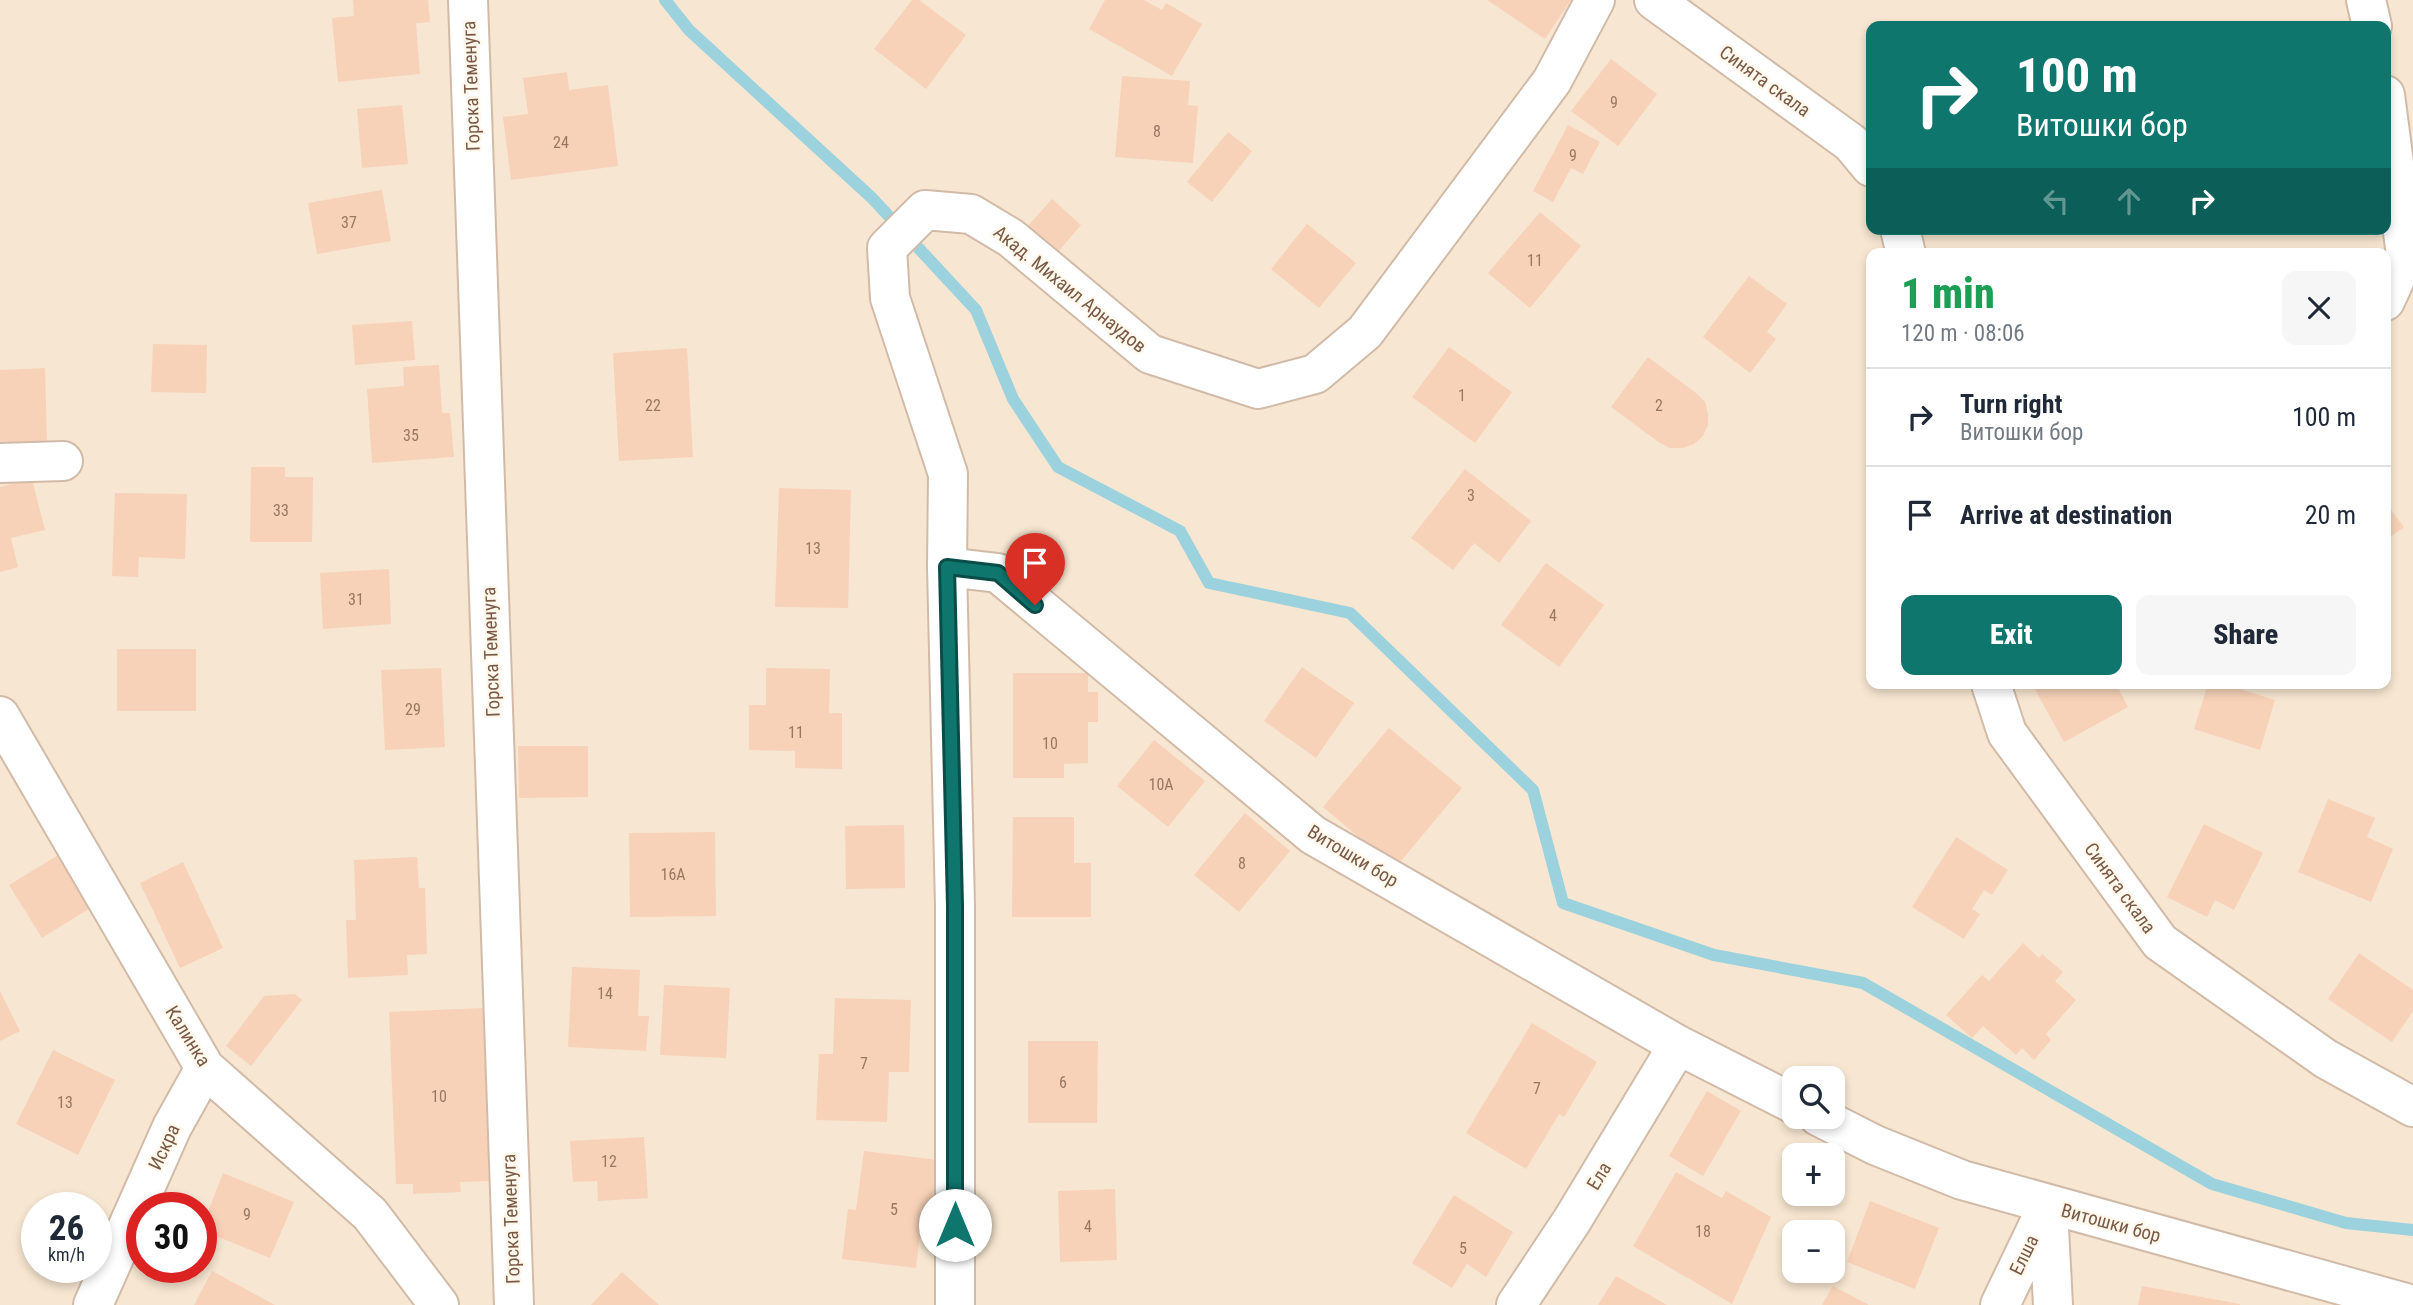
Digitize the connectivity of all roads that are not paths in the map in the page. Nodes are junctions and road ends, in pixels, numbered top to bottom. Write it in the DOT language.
graph roads {
  1 [pos="468,0"];
  2 [pos="1595,0"];
  3 [pos="1654,0"];
  4 [pos="2367,0"];
  5 [pos="2371,21"];
  6 [pos="2391,141"];
  7 [pos="1866,161"];
  8 [pos="2391,288"];
  9 [pos="63,461"];
  10 [pos="0,463"];
  11 [pos="947,567"];
  12 [pos="1993,689"];
  13 [pos="4,731"];
  14 [pos="1678,1045"];
  15 [pos="205,1068"];
  16 [pos="1782,1098"];
  17 [pos="2413,1107"];
  18 [pos="1844,1129"];
  19 [pos="2048,1205"];
  20 [pos="93,1305"];
  21 [pos="439,1305"];
  22 [pos="514,1305"];
  23 [pos="955,1305"];
  24 [pos="1516,1305"];
  25 [pos="2000,1305"];
  26 [pos="2053,1305"];
  27 [pos="2413,1305"];
  1 -- 22 [label="street, Горска Теменуга"];
  2 -- 11 [label="street, Акад. Михаил Арнаудов"];
  3 -- 7 [label="street, Синята скала"];
  4 -- 5 [label="street"];
  6 -- 8 [label="street"];
  9 -- 10 [label="street"];
  11 -- 14 [label="street, Витошки бор"];
  11 -- 23 [label="street, Акад. Михаил Арнаудов"];
  12 -- 17 [label="street, Синята скала"];
  13 -- 15 [label="street, Калинка"];
  14 -- 16 [label="street, Витошки бор"];
  14 -- 24 [label="street, Ела"];
  15 -- 20 [label="street, Искра"];
  15 -- 21 [label="street, Калинка"];
  18 -- 19 [label="street, Витошки бор"];
  19 -- 25 [label="street, Елша"];
  19 -- 26 [label="street"];
  19 -- 27 [label="street, Витошки бор"];
}
